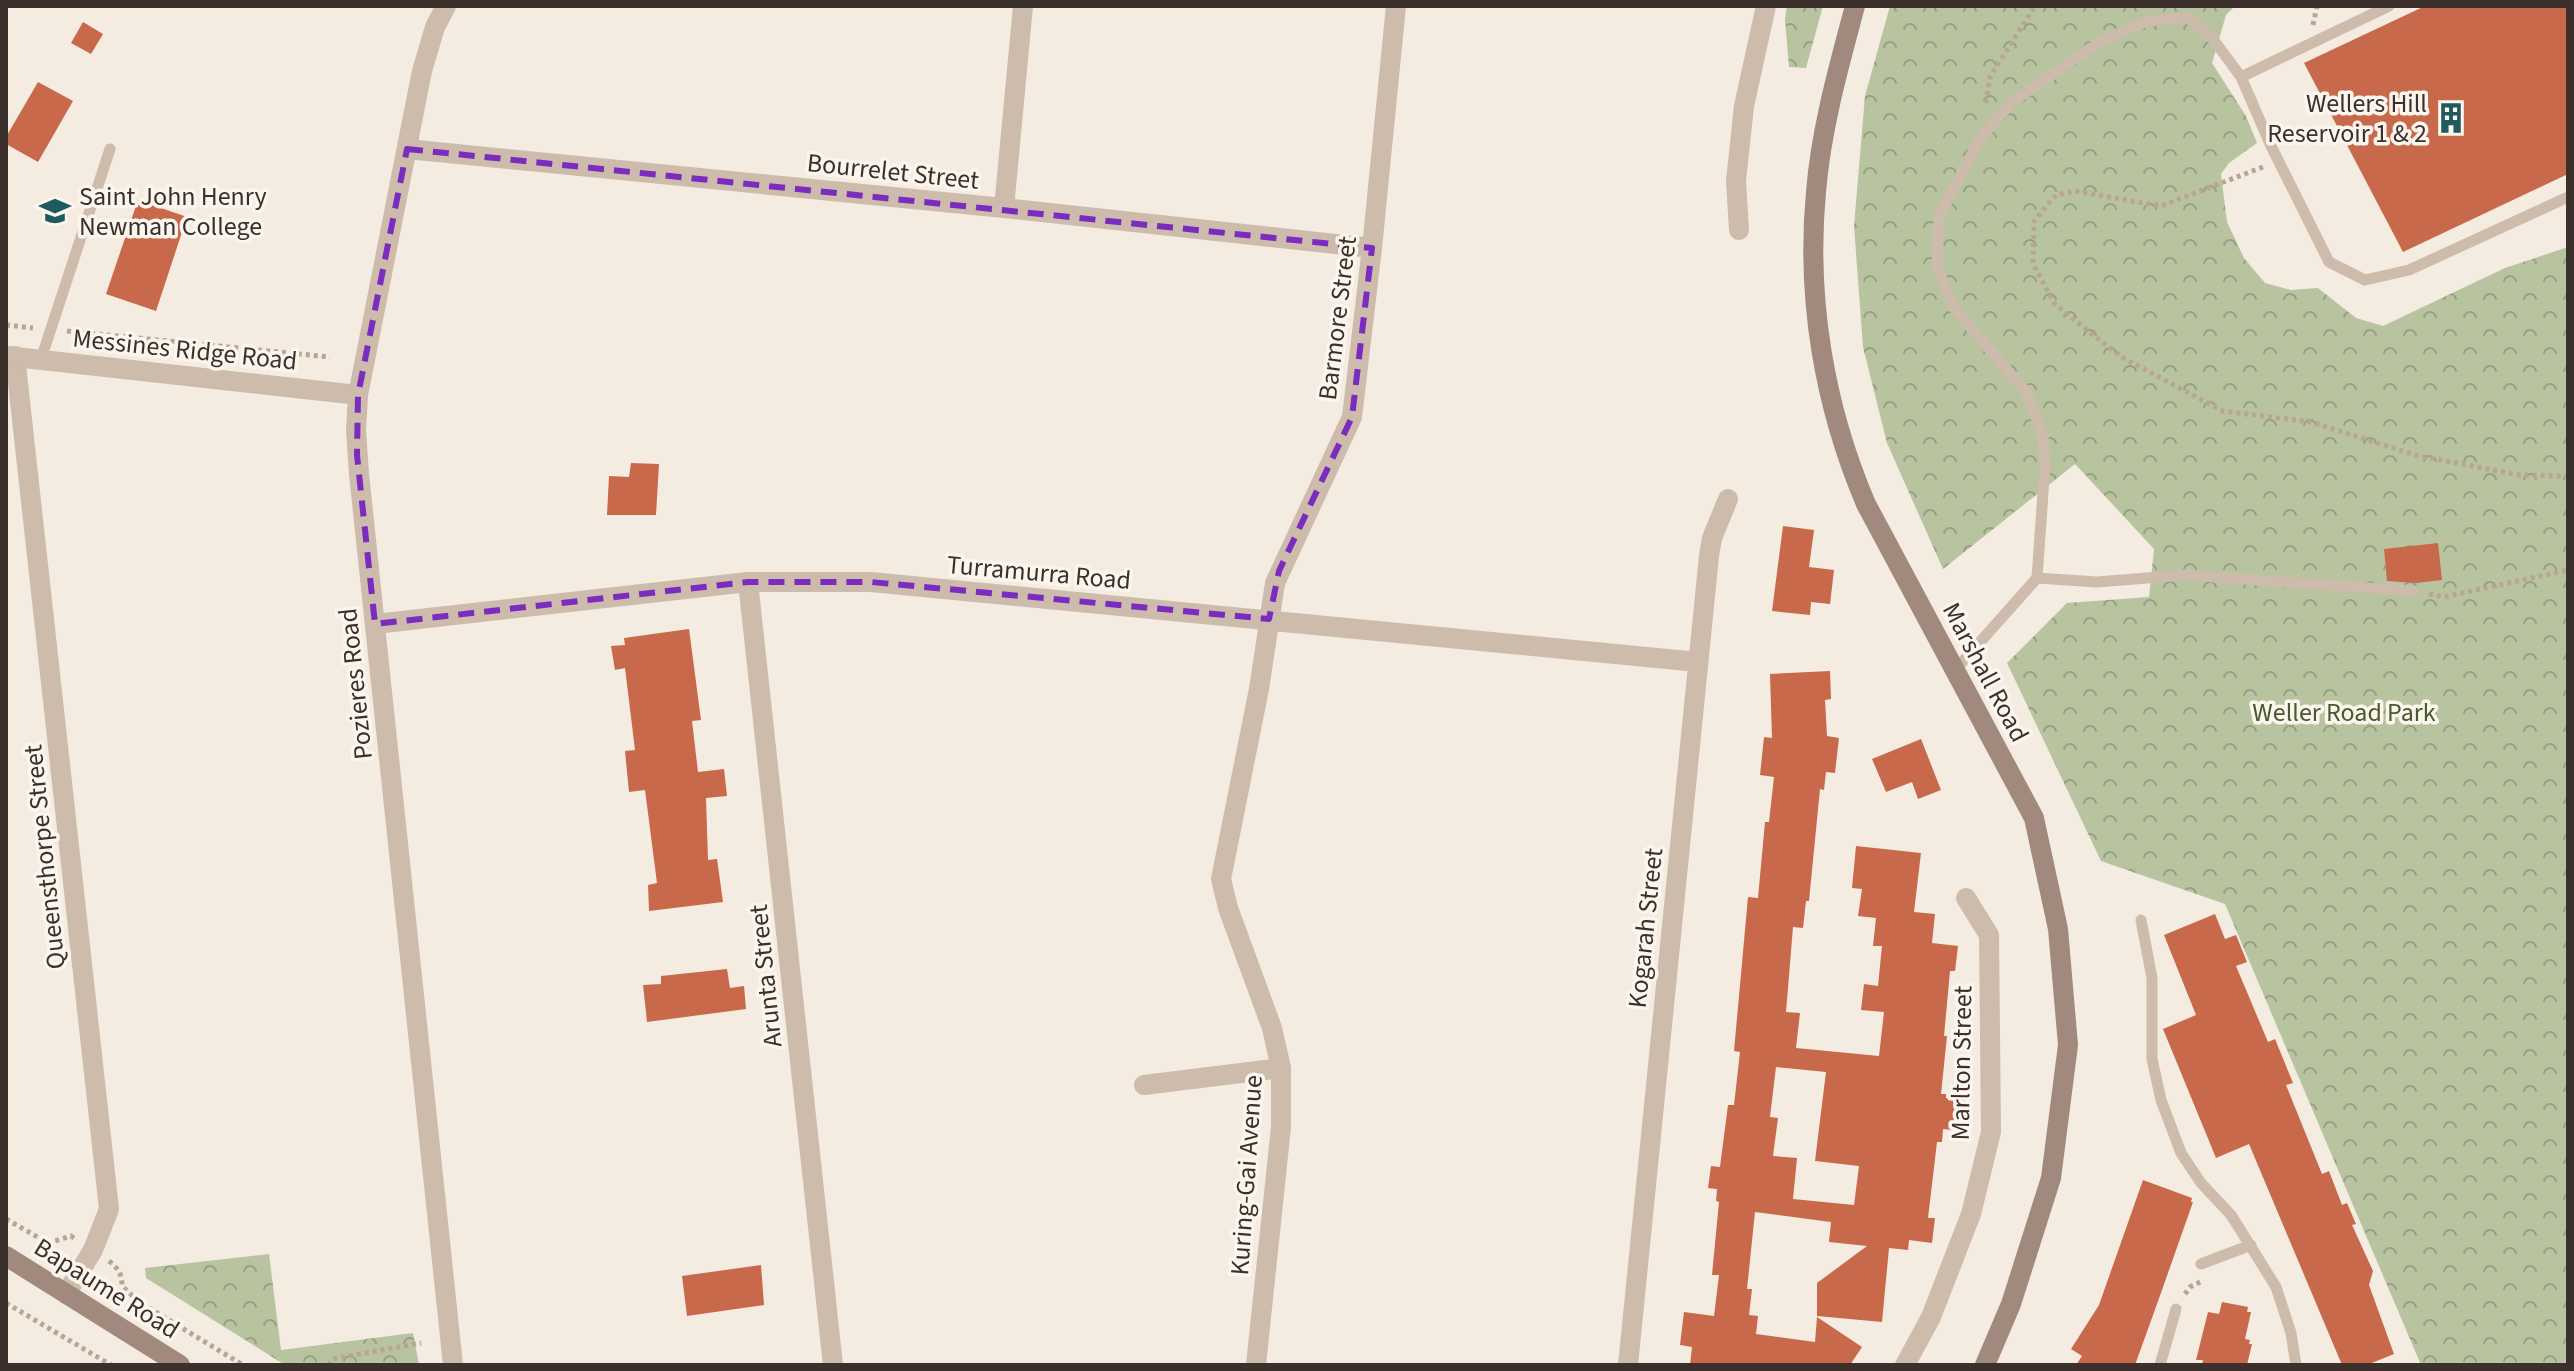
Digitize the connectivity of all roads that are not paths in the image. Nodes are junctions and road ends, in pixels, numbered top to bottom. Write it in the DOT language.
graph roads {
  1 [pos="446,6"];
  2 [pos="1023,6"];
  3 [pos="1396,6"];
  4 [pos="1766,6"];
  5 [pos="1855,6"];
  6 [pos="2389,6"];
  7 [pos="2241,77"];
  8 [pos="110,149"];
  9 [pos="407,149"];
  10 [pos="2568,197"];
  11 [pos="1004,208"];
  12 [pos="1739,230"];
  13 [pos="1372,248"];
  14 [pos="10,356"];
  15 [pos="41,359"];
  16 [pos="358,395"];
  17 [pos="1728,499"];
  18 [pos="2037,578"];
  19 [pos="748,582"];
  20 [pos="2413,591"];
  21 [pos="1269,619"];
  22 [pos="375,624"];
  23 [pos="1698,662"];
  24 [pos="1956,669"];
  25 [pos="1966,898"];
  26 [pos="2141,920"];
  27 [pos="1281,1068"];
  28 [pos="1144,1085"];
  29 [pos="2251,1245"];
  30 [pos="6,1256"];
  31 [pos="2204,1263"];
  32 [pos="66,1294"];
  33 [pos="2176,1309"];
  34 [pos="180,1365"];
  35 [pos="453,1365"];
  36 [pos="833,1365"];
  37 [pos="1256,1365"];
  38 [pos="1628,1365"];
  39 [pos="1905,1365"];
  40 [pos="1985,1365"];
  41 [pos="2160,1365"];
  42 [pos="2296,1365"];
  1 -- 9 [label="street, Pozieres Road"];
  2 -- 11 [label="street"];
  3 -- 13 [label="street, Barmore Street"];
  4 -- 12 [label="street"];
  5 -- 24 [label="main road, Marshall Road"];
  6 -- 7 [label="lane"];
  7 -- 10 [label="lane"];
  7 -- 18 [label="lane"];
  8 -- 15 [label="lane"];
  9 -- 11 [label="street, Bourrelet Street"];
  9 -- 16 [label="street, Pozieres Road"];
  11 -- 13 [label="street, Bourrelet Street"];
  13 -- 21 [label="street, Barmore Street"];
  14 -- 15 [label="street, Messines Ridge Road"];
  14 -- 32 [label="street, Queensthorpe Street"];
  15 -- 16 [label="street, Messines Ridge Road"];
  16 -- 22 [label="street, Pozieres Road"];
  17 -- 23 [label="street, Kogarah Street"];
  18 -- 20 [label="lane"];
  18 -- 24 [label="lane"];
  19 -- 21 [label="street, Turramurra Road"];
  19 -- 22 [label="street, Turramurra Road"];
  19 -- 36 [label="street, Arunta Street"];
  21 -- 23 [label="street, Turramurra Road"];
  21 -- 27 [label="street, Kuring-Gai Avenue"];
  22 -- 35 [label="street, Pozieres Road"];
  23 -- 38 [label="street, Kogarah Street"];
  24 -- 40 [label="main road, Marshall Road"];
  25 -- 39 [label="street, Marlton Street"];
  26 -- 29 [label="lane"];
  27 -- 28 [label="street"];
  27 -- 37 [label="street, Kuring-Gai Avenue"];
  29 -- 31 [label="lane"];
  29 -- 42 [label="lane"];
  30 -- 32 [label="main road, Bapaume Road"];
  32 -- 34 [label="main road, Bapaume Road"];
  33 -- 41 [label="lane"];
}
